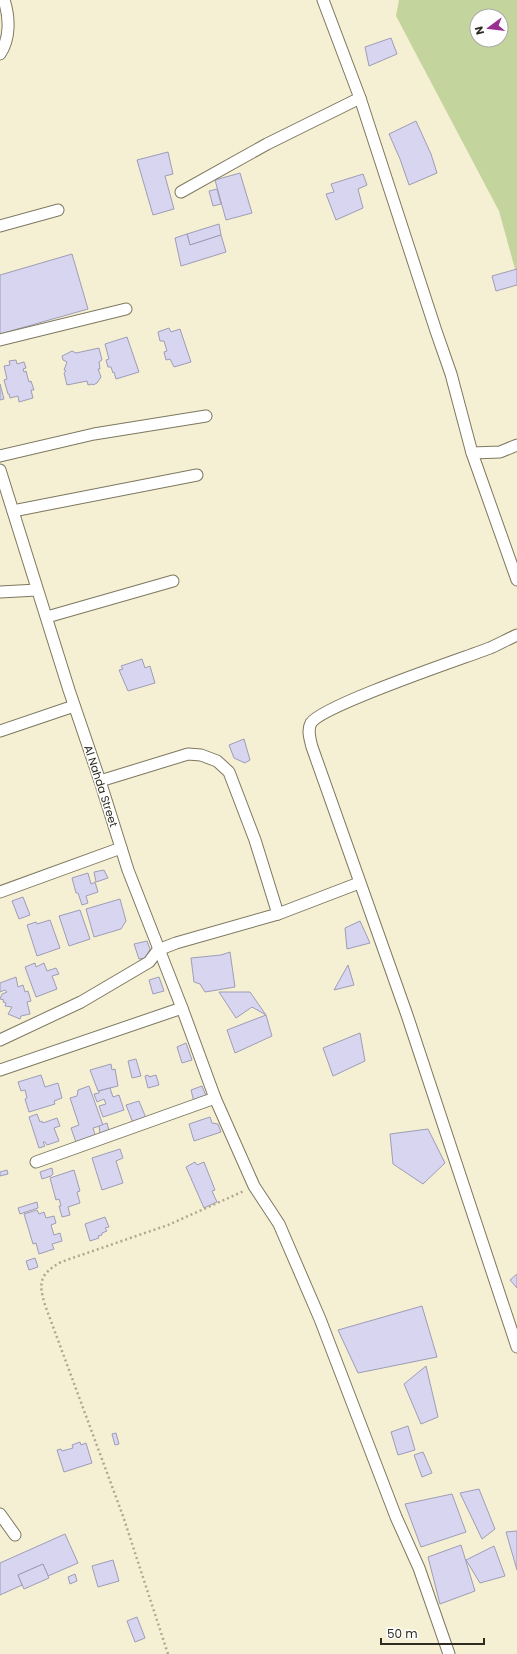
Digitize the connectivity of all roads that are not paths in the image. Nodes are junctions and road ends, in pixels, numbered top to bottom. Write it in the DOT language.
graph roads {
  1 [pos="4,0"];
  2 [pos="323,0"];
  3 [pos="0,54"];
  4 [pos="360,98"];
  5 [pos="181,192"];
  6 [pos="58,210"];
  7 [pos="0,226"];
  8 [pos="126,309"];
  9 [pos="0,340"];
  10 [pos="206,416"];
  11 [pos="517,444"];
  12 [pos="472,453"];
  13 [pos="0,456"];
  14 [pos="0,470"];
  15 [pos="197,475"];
  16 [pos="13,511"];
  17 [pos="517,580"];
  18 [pos="173,581"];
  19 [pos="37,590"];
  20 [pos="0,592"];
  21 [pos="47,617"];
  22 [pos="517,635"];
  23 [pos="74,706"];
  24 [pos="0,732"];
  25 [pos="100,781"];
  26 [pos="121,848"];
  27 [pos="359,883"];
  28 [pos="0,892"];
  29 [pos="278,914"];
  30 [pos="158,950"];
  31 [pos="182,1008"];
  32 [pos="0,1040"];
  33 [pos="0,1070"];
  34 [pos="215,1098"];
  35 [pos="36,1162"];
  36 [pos="517,1347"];
  37 [pos="0,1514"];
  38 [pos="15,1535"];
  39 [pos="449,1654"];
  1 -- 3 [label="street"];
  2 -- 4 [label="street"];
  4 -- 5 [label="street"];
  4 -- 12 [label="street"];
  6 -- 7 [label="street"];
  8 -- 9 [label="street"];
  10 -- 13 [label="street"];
  11 -- 12 [label="street"];
  12 -- 17 [label="street"];
  14 -- 16 [label="street, Al Nahda Street"];
  15 -- 16 [label="street"];
  16 -- 19 [label="street, Al Nahda Street"];
  18 -- 21 [label="street"];
  19 -- 20 [label="street"];
  19 -- 21 [label="street, Al Nahda Street"];
  21 -- 23 [label="street, Al Nahda Street"];
  22 -- 27 [label="street"];
  23 -- 24 [label="street"];
  23 -- 25 [label="street, Al Nahda Street"];
  25 -- 26 [label="street, Al Nahda Street"];
  25 -- 29 [label="street"];
  26 -- 28 [label="street"];
  26 -- 30 [label="street, Al Nahda Street"];
  27 -- 29 [label="street"];
  27 -- 36 [label="street"];
  29 -- 30 [label="street"];
  30 -- 31 [label="street, Al Nahda Street"];
  30 -- 32 [label="street"];
  31 -- 33 [label="street"];
  31 -- 34 [label="street, Al Nahda Street"];
  34 -- 35 [label="street"];
  34 -- 39 [label="street, Al Nahda Street"];
  37 -- 38 [label="street"];
}
